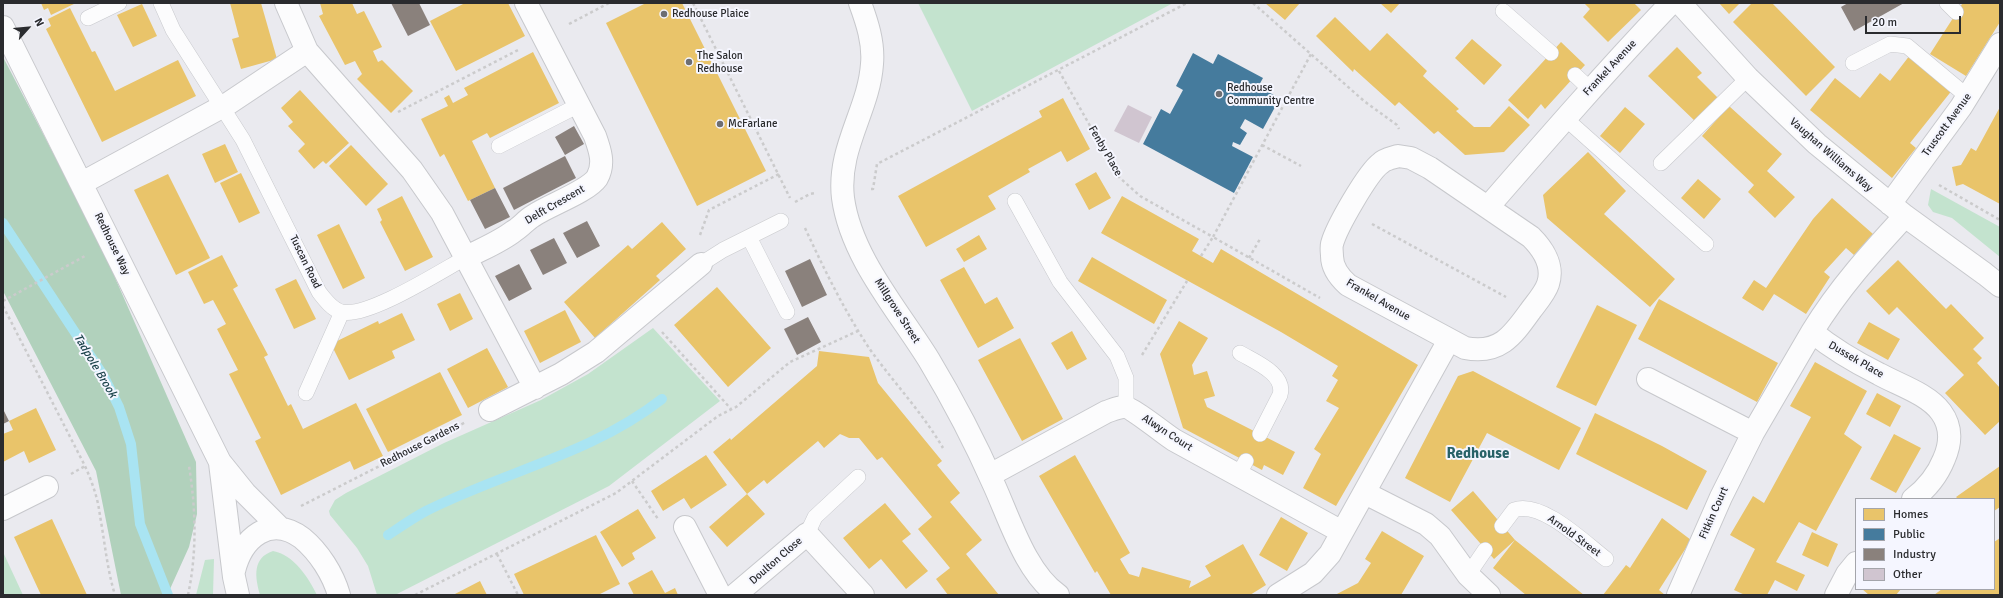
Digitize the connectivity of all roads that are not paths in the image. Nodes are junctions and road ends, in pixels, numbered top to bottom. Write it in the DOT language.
graph roads {
  1 [pos="119,3"];
  2 [pos="161,3"];
  3 [pos="286,3"];
  4 [pos="526,3"];
  5 [pos="860,3"];
  6 [pos="1671,3"];
  7 [pos="1680,3"];
  8 [pos="1503,11"];
  9 [pos="88,18"];
  10 [pos="3,27"];
  11 [pos="1997,40"];
  12 [pos="307,51"];
  13 [pos="1551,53"];
  14 [pos="1853,63"];
  15 [pos="1748,78"];
  16 [pos="1968,97"];
  17 [pos="579,105"];
  18 [pos="222,107"];
  19 [pos="1566,119"];
  20 [pos="499,146"];
  21 [pos="1661,163"];
  22 [pos="82,183"];
  23 [pos="1015,201"];
  24 [pos="1488,206"];
  25 [pos="1897,210"];
  26 [pos="781,221"];
  27 [pos="749,237"];
  28 [pos="1706,244"];
  29 [pos="465,258"];
  30 [pos="701,264"];
  31 [pos="2000,286"];
  32 [pos="342,312"];
  33 [pos="787,312"];
  34 [pos="1812,332"];
  35 [pos="1449,340"];
  36 [pos="1240,353"];
  37 [pos="1648,379"];
  38 [pos="535,388"];
  39 [pos="306,393"];
  40 [pos="1126,407"];
  41 [pos="490,410"];
  42 [pos="1753,433"];
  43 [pos="1260,434"];
  44 [pos="216,454"];
  45 [pos="990,475"];
  46 [pos="858,477"];
  47 [pos="47,487"];
  48 [pos="1365,493"];
  49 [pos="1914,498"];
  50 [pos="3,509"];
  51 [pos="1502,526"];
  52 [pos="685,527"];
  53 [pos="280,528"];
  54 [pos="1342,532"];
  55 [pos="807,534"];
  56 [pos="1485,550"];
  57 [pos="1606,559"];
  58 [pos="1855,564"];
  59 [pos="234,571"];
  60 [pos="1476,587"];
  61 [pos="1283,594"];
  62 [pos="238,595"];
  63 [pos="339,595"];
  64 [pos="720,595"];
  65 [pos="735,595"];
  66 [pos="863,595"];
  67 [pos="1058,595"];
  68 [pos="1678,595"];
  69 [pos="1836,595"];
  1 -- 9 [label="lane"];
  2 -- 18 [label="lane, Tuscan Road"];
  3 -- 12 [label="street"];
  4 -- 17 [label="street, Delft Crescent"];
  5 -- 45 [label="street, Millgrove Street"];
  6 -- 19 [label="street, Frankel Avenue"];
  7 -- 15 [label="street, Vaughan Williams Way"];
  8 -- 13 [label="lane"];
  10 -- 22 [label="street, Redhouse Way"];
  11 -- 16 [label="street, Truscott Avenue"];
  12 -- 18 [label="street"];
  12 -- 29 [label="street"];
  14 -- 16 [label="lane"];
  15 -- 21 [label="lane"];
  15 -- 25 [label="street, Vaughan Williams Way"];
  16 -- 25 [label="street, Truscott Avenue"];
  17 -- 20 [label="lane"];
  17 -- 29 [label="street, Delft Crescent"];
  18 -- 22 [label="street"];
  18 -- 32 [label="lane, Tuscan Road"];
  19 -- 24 [label="street, Frankel Avenue"];
  19 -- 28 [label="lane"];
  22 -- 44 [label="street, Redhouse Way"];
  23 -- 40 [label="lane"];
  24 -- 35 [label="street, Frankel Avenue"];
  24 -- 35 [label="street, Frankel Avenue"];
  25 -- 31 [label="street, Vaughan Williams Way"];
  25 -- 34 [label="street"];
  26 -- 27 [label="lane"];
  27 -- 30 [label="lane"];
  27 -- 33 [label="lane"];
  29 -- 32 [label="lane"];
  29 -- 38 [label="street"];
  30 -- 38 [label="street"];
  32 -- 39 [label="lane"];
  34 -- 42 [label="street, Fitkin Court"];
  34 -- 49 [label="street, Dussek Place"];
  35 -- 48 [label="street"];
  36 -- 43 [label="lane"];
  37 -- 42 [label="street"];
  38 -- 41 [label="street"];
  40 -- 45 [label="street"];
  40 -- 54 [label="street, Alwyn Court"];
  42 -- 68 [label="street, Fitkin Court"];
  44 -- 53 [label="street, Redhouse Way"];
  44 -- 59 [label="street, Redhouse Way"];
  45 -- 67 [label="street, Millgrove Street"];
  46 -- 55 [label="lane"];
  47 -- 50 [label="street"];
  48 -- 54 [label="street"];
  48 -- 60 [label="street"];
  51 -- 57 [label="lane, Arnold Street"];
  52 -- 64 [label="street"];
  53 -- 59 [label="street, Redhouse Way"];
  53 -- 63 [label="street, Redhouse Way"];
  54 -- 61 [label="street"];
  55 -- 65 [label="street, Doulton Close"];
  55 -- 66 [label="street, Doulton Close"];
  56 -- 60 [label="lane"];
  58 -- 69 [label="street"];
  59 -- 62 [label="street, Redhouse Way"];
}
